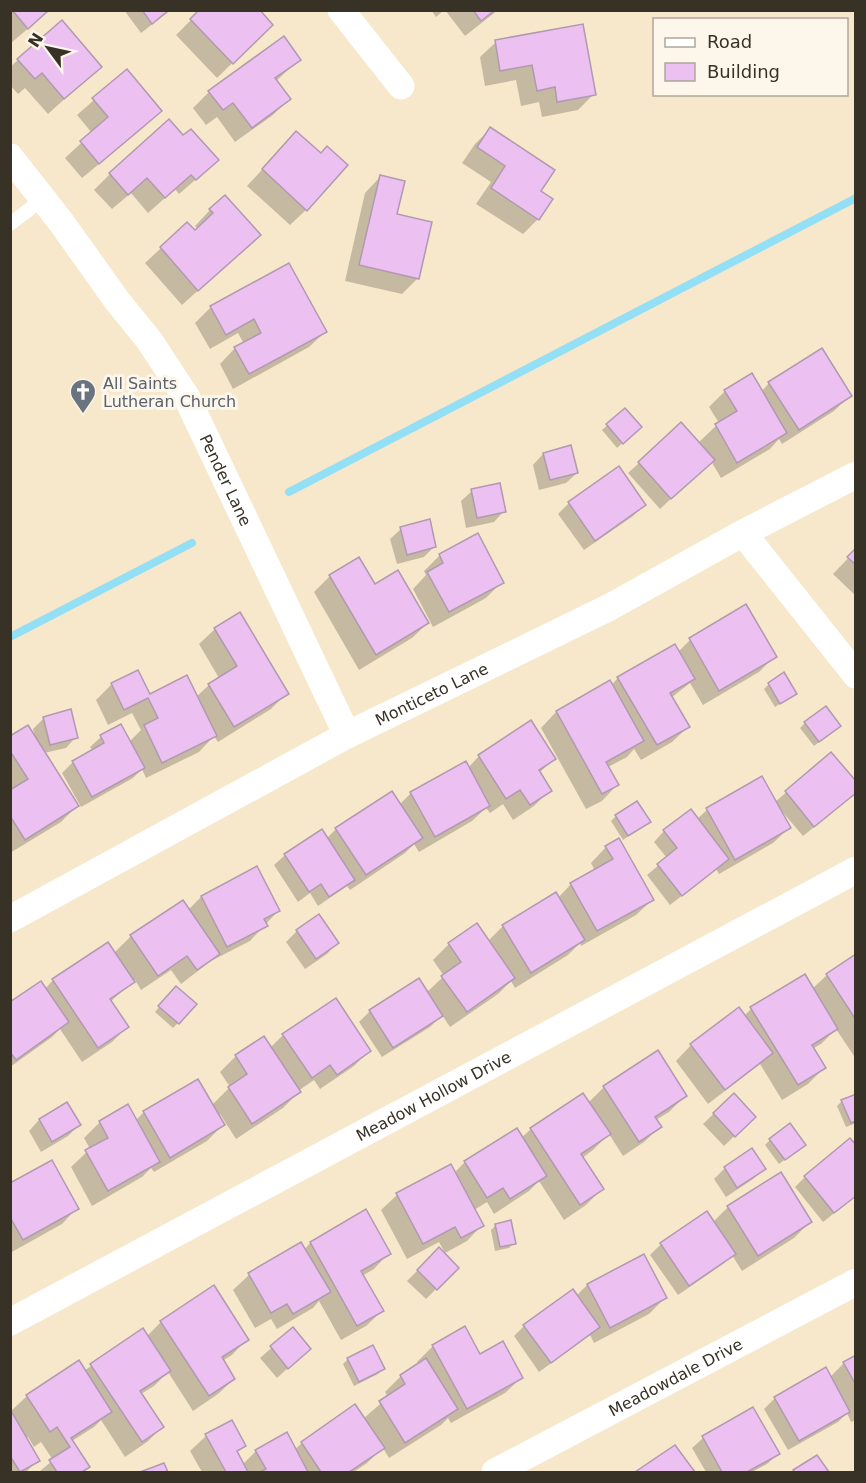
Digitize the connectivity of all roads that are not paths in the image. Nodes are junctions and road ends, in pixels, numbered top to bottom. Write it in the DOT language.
graph roads {
  1 [pos="341,10"];
  2 [pos="401,86"];
  3 [pos="10,157"];
  4 [pos="43,199"];
  5 [pos="10,224"];
  6 [pos="855,475"];
  7 [pos="743,533"];
  8 [pos="855,675"];
  9 [pos="347,735"];
  10 [pos="855,870"];
  11 [pos="10,919"];
  12 [pos="855,1282"];
  13 [pos="10,1322"];
  14 [pos="495,1473"];
  1 -- 2 [label="street"];
  3 -- 4 [label="street, Pender Lane"];
  4 -- 5 [label="lane"];
  4 -- 9 [label="street, Pender Lane"];
  6 -- 7 [label="street, Monticeto Lane"];
  7 -- 8 [label="street"];
  7 -- 9 [label="street, Monticeto Lane"];
  9 -- 11 [label="street, Monticeto Lane"];
  10 -- 13 [label="street, Meadow Hollow Drive"];
  12 -- 14 [label="street, Meadowdale Drive"];
}
